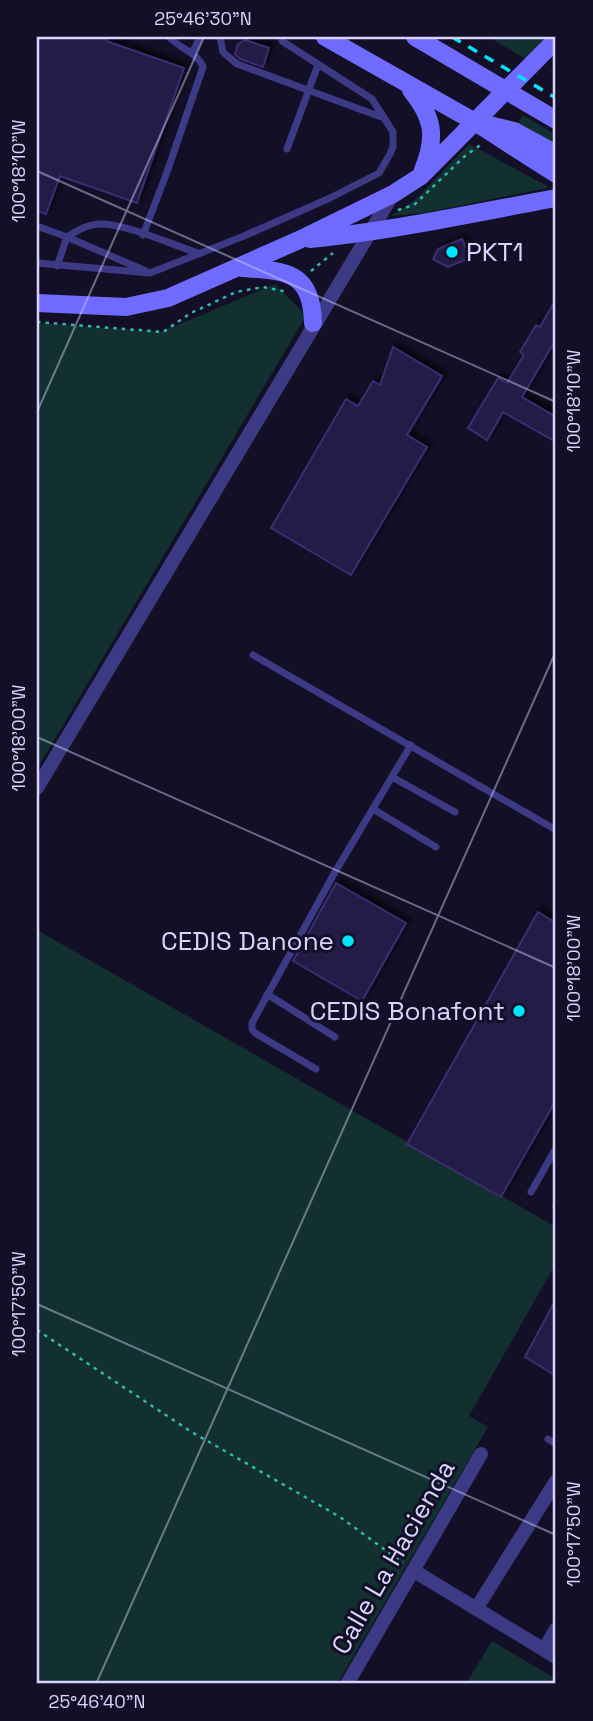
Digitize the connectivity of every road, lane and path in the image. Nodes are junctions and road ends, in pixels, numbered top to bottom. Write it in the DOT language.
graph roads {
  1 [pos="169,37"];
  2 [pos="200,37"];
  3 [pos="220,37"];
  4 [pos="325,37"];
  5 [pos="415,37"];
  6 [pos="556,40"];
  7 [pos="282,41"];
  8 [pos="192,54"];
  9 [pos="318,65"];
  10 [pos="404,81"];
  11 [pos="308,89"];
  12 [pos="506,90"];
  13 [pos="384,118"];
  14 [pos="556,120"];
  15 [pos="475,122"];
  16 [pos="287,149"];
  17 [pos="556,154"];
  18 [pos="556,174"];
  19 [pos="421,176"];
  20 [pos="393,194"];
  21 [pos="556,198"];
  22 [pos="37,226"];
  23 [pos="369,232"];
  24 [pos="143,234"];
  25 [pos="67,237"];
  26 [pos="299,240"];
  27 [pos="198,254"];
  28 [pos="37,263"];
  29 [pos="57,266"];
  30 [pos="238,268"];
  31 [pos="150,273"];
  32 [pos="37,303"];
  33 [pos="313,323"];
  34 [pos="253,655"];
  35 [pos="411,745"];
  36 [pos="392,777"];
  37 [pos="37,788"];
  38 [pos="373,809"];
  39 [pos="455,812"];
  40 [pos="556,830"];
  41 [pos="436,847"];
  42 [pos="267,994"];
  43 [pos="335,1037"];
  44 [pos="316,1069"];
  45 [pos="556,1148"];
  46 [pos="531,1192"];
  47 [pos="37,1329"];
  48 [pos="548,1439"];
  49 [pos="556,1444"];
  50 [pos="481,1454"];
  51 [pos="554,1483"];
  52 [pos="414,1571"];
  53 [pos="476,1609"];
  54 [pos="556,1629"];
  55 [pos="550,1654"];
  56 [pos="347,1684"];
  1 -- 8 [label="lane"];
  2 -- 8 [label="lane"];
  3 -- 11 [label="lane"];
  4 -- 10 [label="street"];
  5 -- 12 [label="street"];
  6 -- 12 [label="street"];
  7 -- 9 [label="lane"];
  8 -- 24 [label="lane"];
  9 -- 11 [label="lane"];
  9 -- 13 [label="lane"];
  10 -- 15 [label="street"];
  10 -- 19 [label="street"];
  11 -- 13 [label="lane"];
  11 -- 16 [label="lane"];
  12 -- 14 [label="street"];
  12 -- 15 [label="street"];
  13 -- 27 [label="lane"];
  15 -- 17 [label="street"];
  15 -- 18 [label="street"];
  15 -- 19 [label="street"];
  19 -- 20 [label="street"];
  20 -- 23 [label="street"];
  20 -- 26 [label="street"];
  21 -- 23 [label="street"];
  22 -- 25 [label="lane"];
  23 -- 26 [label="street"];
  23 -- 33 [label="street"];
  24 -- 25 [label="lane"];
  24 -- 27 [label="lane"];
  25 -- 29 [label="lane"];
  25 -- 31 [label="lane"];
  26 -- 30 [label="street"];
  27 -- 31 [label="lane"];
  28 -- 29 [label="lane"];
  29 -- 31 [label="lane"];
  30 -- 32 [label="street"];
  30 -- 33 [label="street"];
  33 -- 37 [label="street"];
  34 -- 35 [label="lane"];
  35 -- 36 [label="lane"];
  35 -- 40 [label="lane"];
  36 -- 38 [label="lane"];
  36 -- 39 [label="lane"];
  38 -- 41 [label="lane"];
  38 -- 42 [label="lane"];
  42 -- 43 [label="lane"];
  42 -- 44 [label="lane"];
  45 -- 46 [label="lane"];
  47 -- 52 [label="path"];
  48 -- 49 [label="lane"];
  50 -- 52 [label="street, Calle La Hacienda"];
  51 -- 53 [label="street"];
  52 -- 53 [label="street"];
  52 -- 56 [label="street, Calle La Hacienda"];
  53 -- 55 [label="street"];
  54 -- 55 [label="street"];
}
